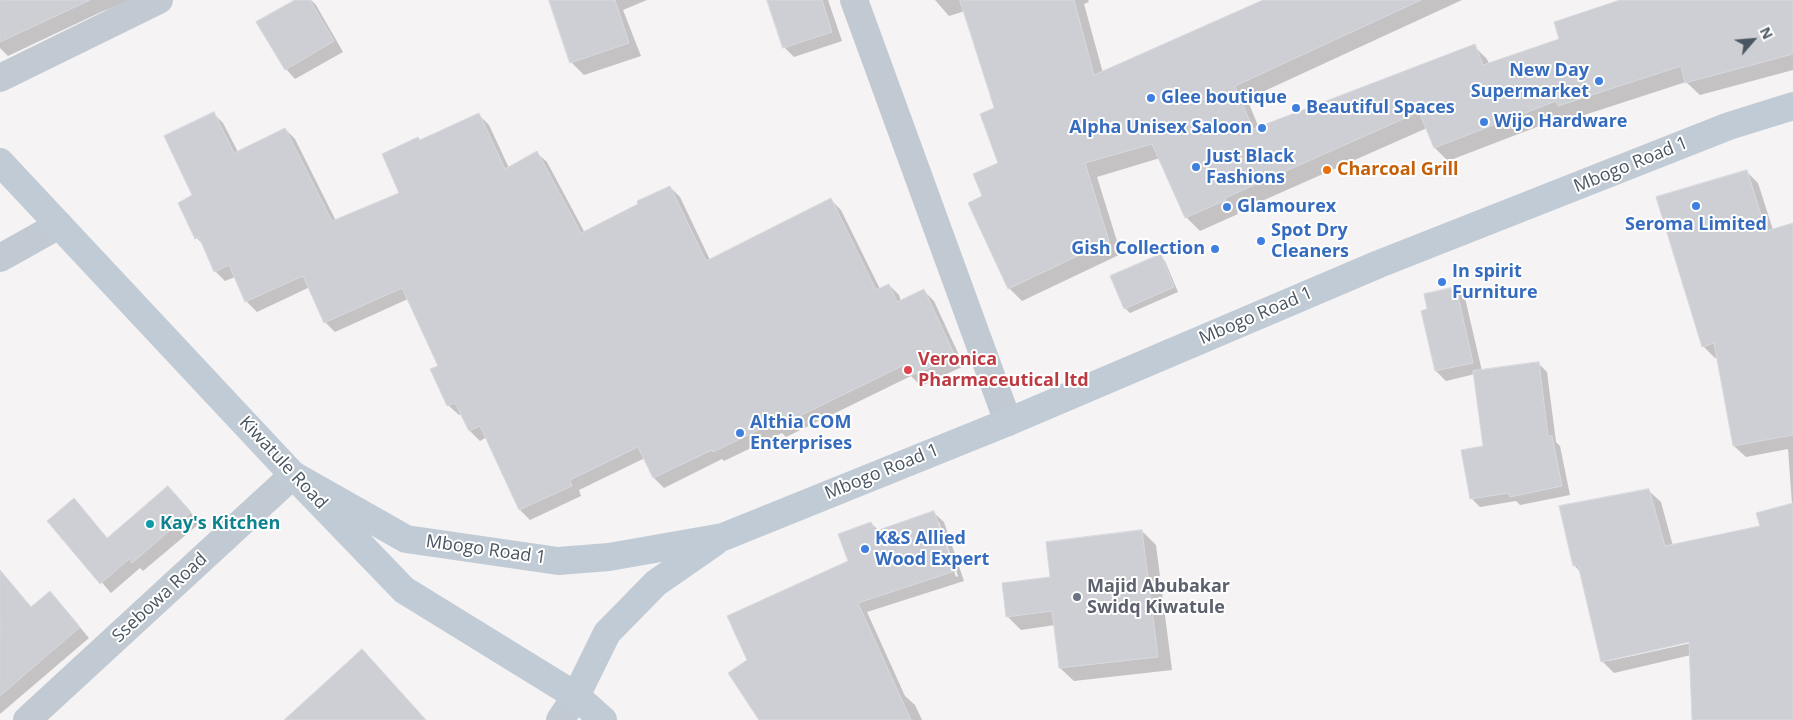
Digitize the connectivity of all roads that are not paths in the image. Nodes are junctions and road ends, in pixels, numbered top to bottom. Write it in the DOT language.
graph roads {
  1 [pos="159,0"];
  2 [pos="854,0"];
  3 [pos="0,78"];
  4 [pos="1793,106"];
  5 [pos="0,162"];
  6 [pos="60,225"];
  7 [pos="0,258"];
  8 [pos="1008,422"];
  9 [pos="293,475"];
  10 [pos="723,536"];
  11 [pos="576,696"];
  12 [pos="28,720"];
  13 [pos="560,720"];
  14 [pos="603,720"];
  1 -- 3 [label="street"];
  2 -- 8 [label="street"];
  4 -- 8 [label="main road, Mbogo Road 1"];
  5 -- 6 [label="main road, Kiwatule Road"];
  6 -- 7 [label="street"];
  6 -- 9 [label="main road, Kiwatule Road"];
  8 -- 10 [label="main road, Mbogo Road 1"];
  9 -- 10 [label="main road, Mbogo Road 1"];
  9 -- 11 [label="main road, Kiwatule Road"];
  9 -- 12 [label="street, Ssebowa Road"];
  10 -- 11 [label="main road, Mbogo Road 1"];
  11 -- 13 [label="street"];
  11 -- 14 [label="main road, Kiwatule Road"];
}
